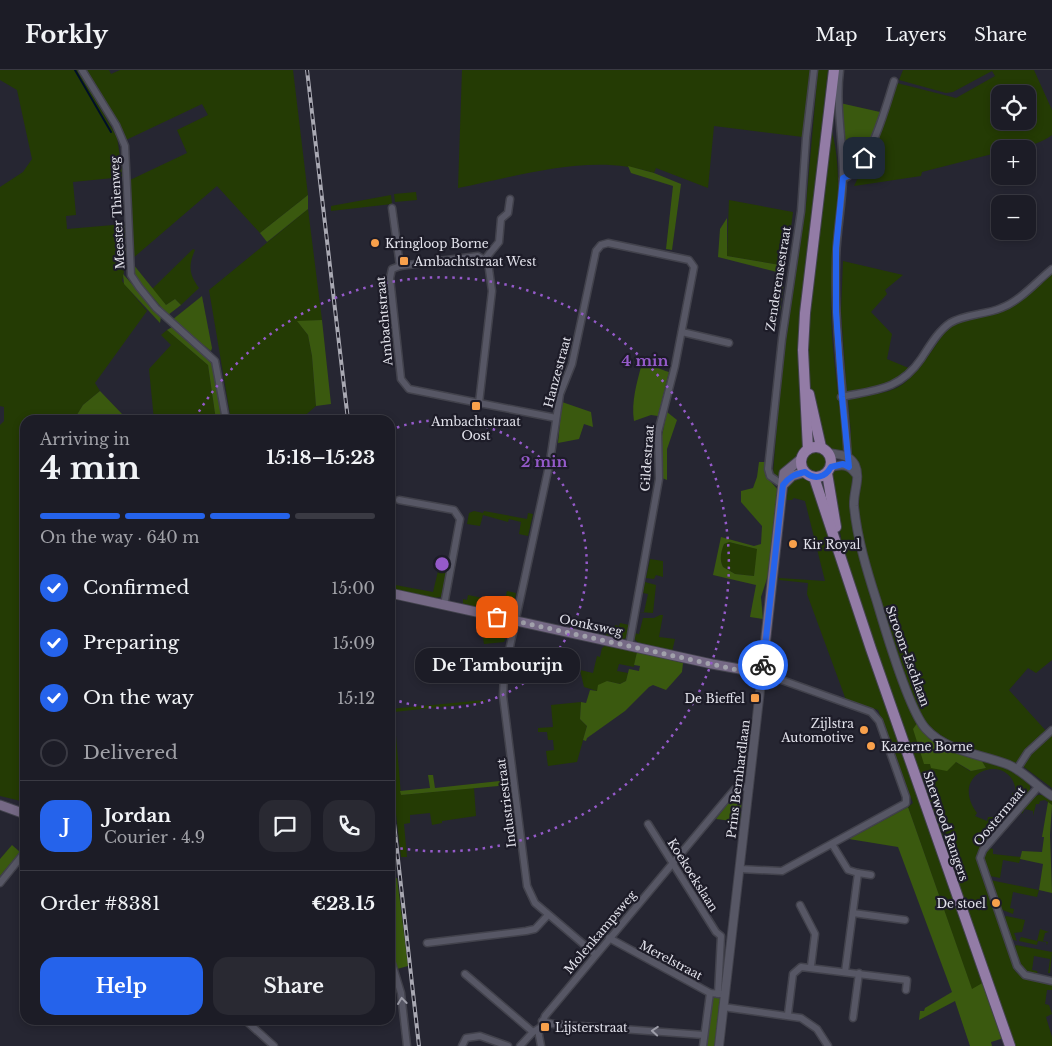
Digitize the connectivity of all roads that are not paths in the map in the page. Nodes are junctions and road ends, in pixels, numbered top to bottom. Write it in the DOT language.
graph roads {
  1 [pos="82,70"];
  2 [pos="814,70"];
  3 [pos="834,70"];
  4 [pos="840,70"];
  5 [pos="894,81"];
  6 [pos="843,178"];
  7 [pos="510,199"];
  8 [pos="392,208"];
  9 [pos="485,258"];
  10 [pos="687,260"];
  11 [pos="400,266"];
  12 [pos="1052,269"];
  13 [pos="682,332"];
  14 [pos="729,343"];
  15 [pos="805,378"];
  16 [pos="842,397"];
  17 [pos="479,403"];
  18 [pos="225,415"];
  19 [pos="556,418"];
  20 [pos="808,449"];
  21 [pos="825,450"];
  22 [pos="848,457"];
  23 [pos="801,459"];
  24 [pos="849,467"];
  25 [pos="829,470"];
  26 [pos="809,474"];
  27 [pos="857,476"];
  28 [pos="783,485"];
  29 [pos="399,500"];
  30 [pos="842,558"];
  31 [pos="395,594"];
  32 [pos="444,605"];
  33 [pos="515,621"];
  34 [pos="629,646"];
  35 [pos="762,673"];
  36 [pos="1052,730"];
  37 [pos="1017,770"];
  38 [pos="749,786"];
  39 [pos="1039,786"];
  40 [pos="1052,796"];
  41 [pos="0,805"];
  42 [pos="20,812"];
  43 [pos="648,824"];
  44 [pos="832,844"];
  45 [pos="20,858"];
  46 [pos="673,862"];
  47 [pos="740,869"];
  48 [pos="858,873"];
  49 [pos="871,875"];
  50 [pos="0,883"];
  51 [pos="800,905"];
  52 [pos="853,913"];
  53 [pos="548,915"];
  54 [pos="905,920"];
  55 [pos="721,936"];
  56 [pos="732,936"];
  57 [pos="608,938"];
  58 [pos="427,943"];
  59 [pos="595,954"];
  60 [pos="811,966"];
  61 [pos="845,972"];
  62 [pos="395,973"];
  63 [pos="859,973"];
  64 [pos="465,974"];
  65 [pos="1052,981"];
  66 [pos="906,990"];
  67 [pos="710,993"];
  68 [pos="721,994"];
  69 [pos="724,1007"];
  70 [pos="788,1014"];
  71 [pos="853,1018"];
  72 [pos="542,1020"];
  73 [pos="251,1025"];
  74 [pos="535,1031"];
  75 [pos="704,1035"];
  76 [pos="268,1040"];
  77 [pos="263,1046"];
  78 [pos="274,1046"];
  79 [pos="407,1046"];
  80 [pos="462,1046"];
  81 [pos="508,1046"];
  82 [pos="520,1046"];
  83 [pos="541,1046"];
  84 [pos="703,1046"];
  85 [pos="719,1046"];
  86 [pos="828,1046"];
  87 [pos="1010,1046"];
  1 -- 18 [label="street, Meester Thienweg"];
  2 -- 28 [label="street, Zenderensestraat"];
  3 -- 15 [label="main road"];
  4 -- 6 [label="street"];
  5 -- 6 [label="street"];
  6 -- 16 [label="street"];
  7 -- 9 [label="street"];
  8 -- 11 [label="street"];
  9 -- 11 [label="street, Ambachtstraat"];
  9 -- 17 [label="street"];
  10 -- 13 [label="street, Gildestraat"];
  10 -- 19 [label="street, Hanzestraat"];
  11 -- 17 [label="street, Ambachtstraat"];
  12 -- 16 [label="street"];
  13 -- 14 [label="street"];
  13 -- 34 [label="street, Gildestraat"];
  15 -- 20 [label="main road"];
  15 -- 21 [label="main road"];
  16 -- 22 [label="street"];
  17 -- 19 [label="street, Ambachtstraat"];
  19 -- 33 [label="street, Hanzestraat"];
  20 -- 21 [label="main road"];
  20 -- 23 [label="main road"];
  21 -- 22 [label="street"];
  21 -- 25 [label="main road, Sherwood Rangers"];
  22 -- 24 [label="street"];
  22 -- 27 [label="street"];
  23 -- 26 [label="main road, Sherwood Rangers"];
  23 -- 28 [label="main road, Prins Bernhardlaan"];
  24 -- 25 [label="street"];
  24 -- 27 [label="street"];
  25 -- 26 [label="main road"];
  25 -- 30 [label="main road, Sherwood Rangers"];
  26 -- 28 [label="main road"];
  26 -- 30 [label="main road, Sherwood Rangers"];
  27 -- 37 [label="street, Stroom-Eschlaan"];
  28 -- 35 [label="main road, Prins Bernhardlaan"];
  29 -- 32 [label="street"];
  30 -- 87 [label="main road, Sherwood Rangers"];
  31 -- 32 [label="main road, Oonksweg"];
  32 -- 33 [label="main road, Oonksweg"];
  33 -- 34 [label="main road, Oonksweg"];
  33 -- 53 [label="street, Industriestraat"];
  34 -- 35 [label="main road, Oonksweg"];
  35 -- 38 [label="street, Prins Bernhardlaan"];
  35 -- 44 [label="street"];
  36 -- 37 [label="street"];
  37 -- 39 [label="street, Stroom-Eschlaan"];
  38 -- 46 [label="street, Molenkampsweg"];
  38 -- 47 [label="street, Prins Bernhardlaan"];
  39 -- 40 [label="street, Stroom-Eschlaan"];
  39 -- 65 [label="street, Oostermaat"];
  41 -- 42 [label="main road"];
  43 -- 46 [label="street, Koekoekslaan"];
  44 -- 47 [label="street"];
  44 -- 48 [label="street"];
  45 -- 50 [label="street"];
  46 -- 55 [label="street, Koekoekslaan"];
  46 -- 57 [label="street, Molenkampsweg"];
  47 -- 56 [label="street, Prins Bernhardlaan"];
  48 -- 49 [label="street"];
  48 -- 52 [label="street"];
  51 -- 60 [label="street"];
  52 -- 54 [label="street"];
  52 -- 61 [label="street"];
  53 -- 58 [label="street"];
  53 -- 59 [label="street, Industriestraat"];
  55 -- 56 [label="street"];
  55 -- 68 [label="street"];
  56 -- 68 [label="street, Prins Bernhardlaan"];
  57 -- 59 [label="street, Molenkampsweg"];
  57 -- 67 [label="street, Merelstraat"];
  59 -- 72 [label="street, Molenkampsweg"];
  60 -- 61 [label="street"];
  60 -- 70 [label="street"];
  61 -- 63 [label="street"];
  79 -- 62 [label="street, one-way"];
  63 -- 66 [label="street"];
  63 -- 71 [label="street"];
  64 -- 74 [label="street"];
  67 -- 68 [label="street, Merelstraat"];
  67 -- 75 [label="street"];
  68 -- 69 [label="street, Prins Bernhardlaan"];
  69 -- 70 [label="street"];
  69 -- 85 [label="street, Prins Bernhardlaan"];
  70 -- 86 [label="street"];
  72 -- 74 [label="street, Molenkampsweg"];
  75 -- 72 [label="street, one-way"];
  73 -- 76 [label="street"];
  74 -- 82 [label="street"];
  74 -- 83 [label="street"];
  75 -- 84 [label="street"];
  76 -- 77 [label="street"];
  76 -- 78 [label="street"];
  80 -- 81 [label="street"];
}
